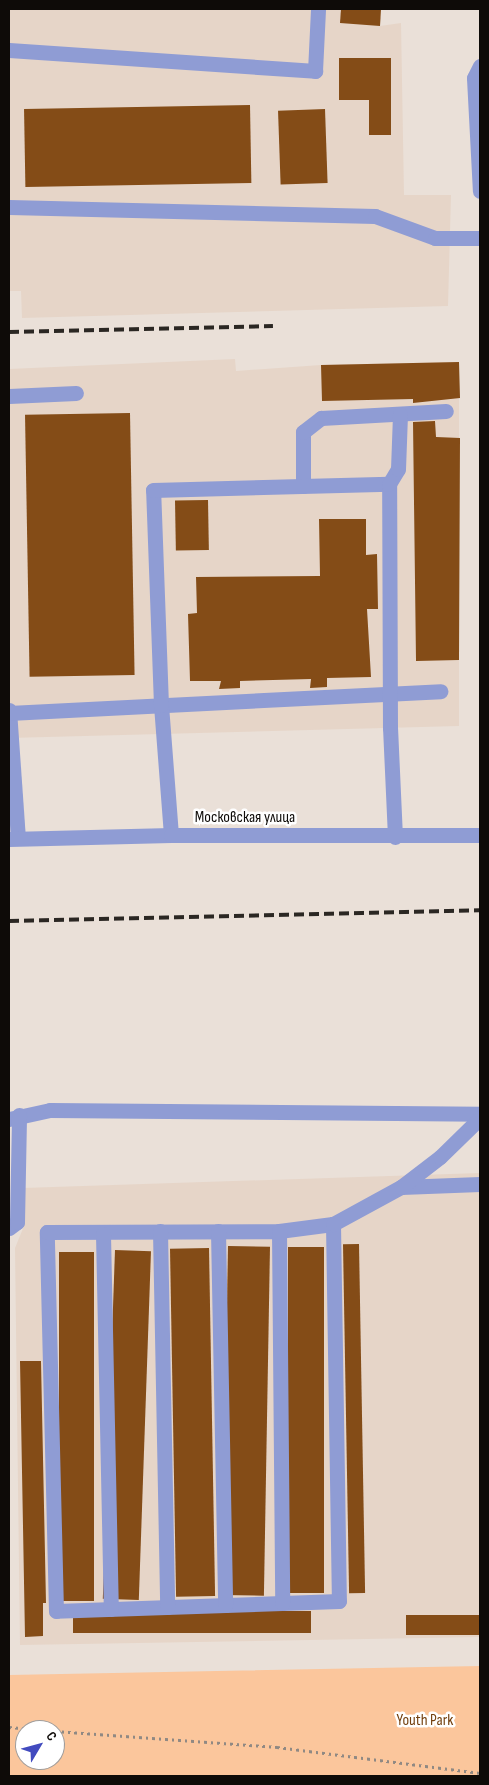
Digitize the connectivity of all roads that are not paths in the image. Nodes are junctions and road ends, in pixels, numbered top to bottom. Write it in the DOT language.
graph roads {
  1 [pos="318,9"];
  2 [pos="9,50"];
  3 [pos="480,66"];
  4 [pos="480,190"];
  5 [pos="9,207"];
  6 [pos="480,238"];
  7 [pos="76,393"];
  8 [pos="9,396"];
  9 [pos="446,411"];
  10 [pos="400,414"];
  11 [pos="389,484"];
  12 [pos="303,486"];
  13 [pos="440,691"];
  14 [pos="390,694"];
  15 [pos="161,705"];
  16 [pos="9,712"];
  17 [pos="171,835"];
  18 [pos="480,835"];
  19 [pos="394,837"];
  20 [pos="13,839"];
  21 [pos="480,1114"];
  22 [pos="14,1117"];
  23 [pos="480,1118"];
  24 [pos="480,1184"];
  25 [pos="401,1187"];
  26 [pos="333,1224"];
  27 [pos="9,1228"];
  28 [pos="160,1231"];
  29 [pos="218,1231"];
  30 [pos="279,1231"];
  31 [pos="103,1234"];
  32 [pos="282,1603"];
  33 [pos="225,1605"];
  34 [pos="168,1607"];
  35 [pos="111,1609"];
  1 -- 2 [label="street"];
  3 -- 4 [label="street"];
  5 -- 6 [label="street"];
  7 -- 8 [label="street"];
  9 -- 10 [label="street"];
  10 -- 11 [label="street"];
  10 -- 12 [label="street"];
  11 -- 12 [label="street"];
  11 -- 14 [label="street"];
  12 -- 15 [label="street"];
  13 -- 14 [label="street"];
  14 -- 15 [label="street"];
  14 -- 19 [label="street"];
  15 -- 16 [label="street"];
  15 -- 17 [label="street"];
  16 -- 20 [label="street"];
  17 -- 19 [label="street, Московская улица"];
  17 -- 20 [label="street, Московская улица"];
  18 -- 19 [label="street, Московская улица"];
  21 -- 22 [label="street"];
  22 -- 27 [label="street"];
  23 -- 25 [label="street"];
  24 -- 25 [label="street"];
  25 -- 26 [label="street"];
  26 -- 30 [label="street"];
  26 -- 32 [label="street"];
  28 -- 29 [label="street"];
  28 -- 31 [label="street"];
  28 -- 34 [label="street"];
  29 -- 30 [label="street"];
  29 -- 33 [label="street"];
  30 -- 32 [label="street"];
  31 -- 35 [label="street"];
  31 -- 35 [label="street"];
  32 -- 33 [label="street"];
  33 -- 34 [label="street"];
  34 -- 35 [label="street"];
}
